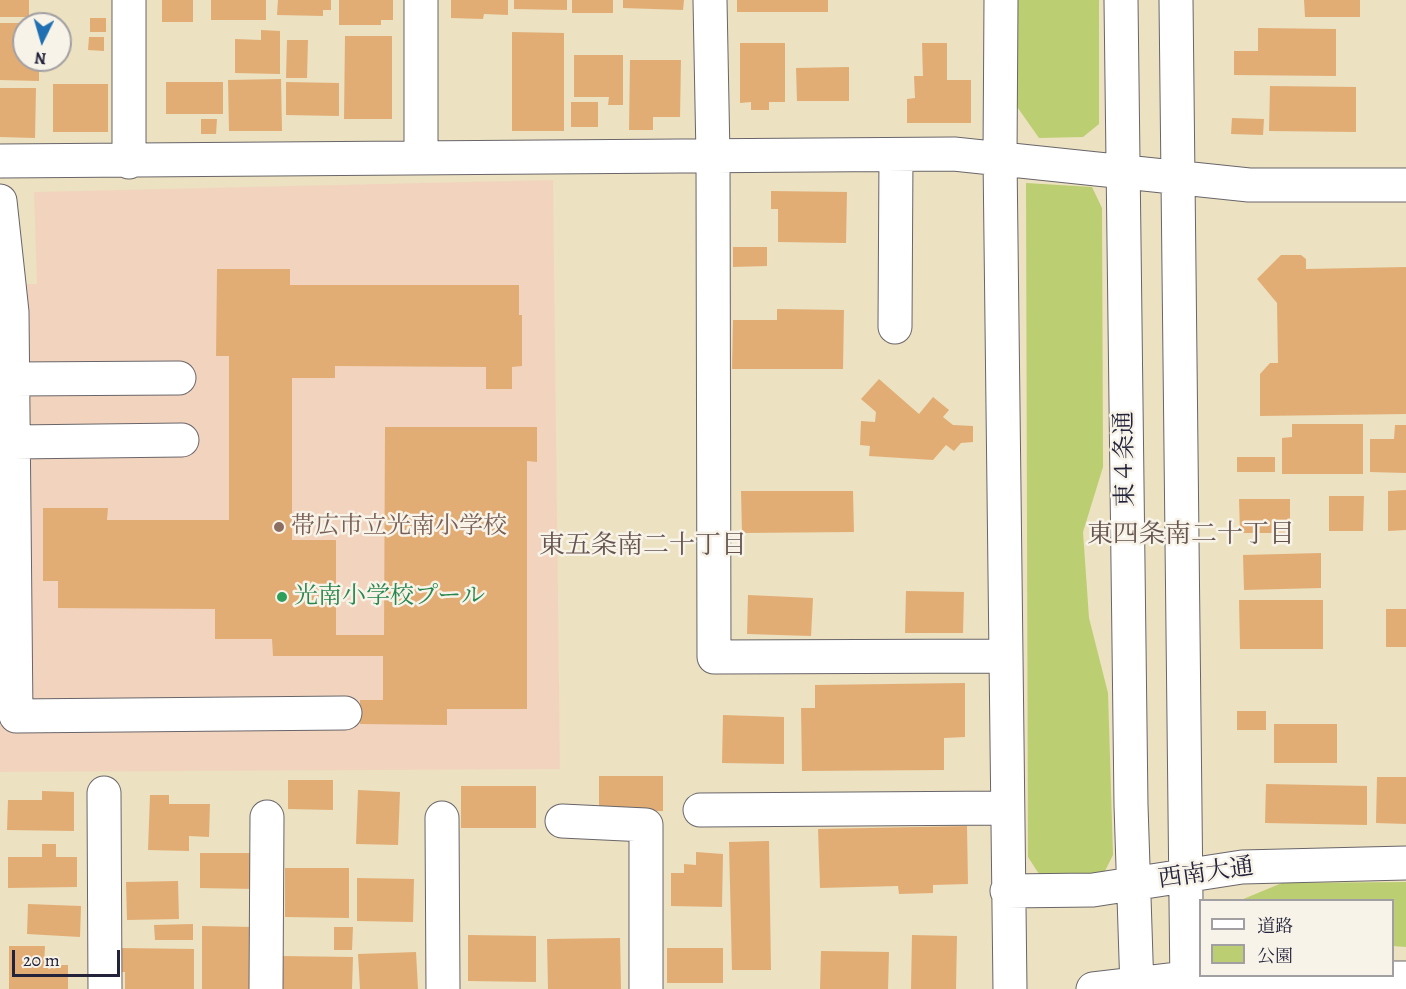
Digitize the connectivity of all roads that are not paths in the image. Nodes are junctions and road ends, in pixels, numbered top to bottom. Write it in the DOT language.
graph roads {
  1 [pos="129,0"];
  2 [pos="421,0"];
  3 [pos="710,0"];
  4 [pos="1001,0"];
  5 [pos="1121,0"];
  6 [pos="1176,0"];
  7 [pos="896,154"];
  8 [pos="713,156"];
  9 [pos="1000,157"];
  10 [pos="421,159"];
  11 [pos="0,161"];
  12 [pos="129,162"];
  13 [pos="1121,171"];
  14 [pos="1180,178"];
  15 [pos="1406,185"];
  16 [pos="0,201"];
  17 [pos="895,327"];
  18 [pos="179,378"];
  19 [pos="13,379"];
  20 [pos="182,440"];
  21 [pos="14,442"];
  22 [pos="1005,656"];
  23 [pos="345,713"];
  24 [pos="104,793"];
  25 [pos="1006,808"];
  26 [pos="700,810"];
  27 [pos="267,817"];
  28 [pos="442,818"];
  29 [pos="562,821"];
  30 [pos="1406,863"];
  31 [pos="1186,874"];
  32 [pos="1133,885"];
  33 [pos="1007,891"];
  34 [pos="1406,978"];
  35 [pos="1187,984"];
  36 [pos="1137,987"];
  37 [pos="105,989"];
  38 [pos="266,989"];
  39 [pos="443,989"];
  40 [pos="646,989"];
  41 [pos="1010,989"];
  42 [pos="1093,989"];
  1 -- 12 [label="street"];
  2 -- 10 [label="street"];
  3 -- 8 [label="street"];
  4 -- 9 [label="street"];
  5 -- 13 [label="street, 東４条通"];
  6 -- 14 [label="street"];
  7 -- 8 [label="street"];
  7 -- 9 [label="street"];
  7 -- 17 [label="street"];
  8 -- 10 [label="street"];
  8 -- 22 [label="street"];
  9 -- 13 [label="street"];
  9 -- 22 [label="street"];
  10 -- 12 [label="street"];
  11 -- 12 [label="street"];
  13 -- 14 [label="street"];
  13 -- 32 [label="street, 東４条通"];
  14 -- 15 [label="street"];
  14 -- 31 [label="street"];
  16 -- 19 [label="street"];
  18 -- 19 [label="street"];
  19 -- 21 [label="street"];
  20 -- 21 [label="street"];
  21 -- 23 [label="street"];
  22 -- 25 [label="street"];
  24 -- 37 [label="street"];
  25 -- 26 [label="street"];
  25 -- 33 [label="street"];
  27 -- 38 [label="street"];
  28 -- 39 [label="street"];
  29 -- 40 [label="street"];
  30 -- 31 [label="street, 西南大通"];
  31 -- 32 [label="street, 西南大通"];
  31 -- 35 [label="street"];
  32 -- 33 [label="street, 西南大通"];
  32 -- 36 [label="street, 東４条通"];
  33 -- 41 [label="street"];
  34 -- 35 [label="street"];
  35 -- 36 [label="street"];
  36 -- 42 [label="street"];
}
